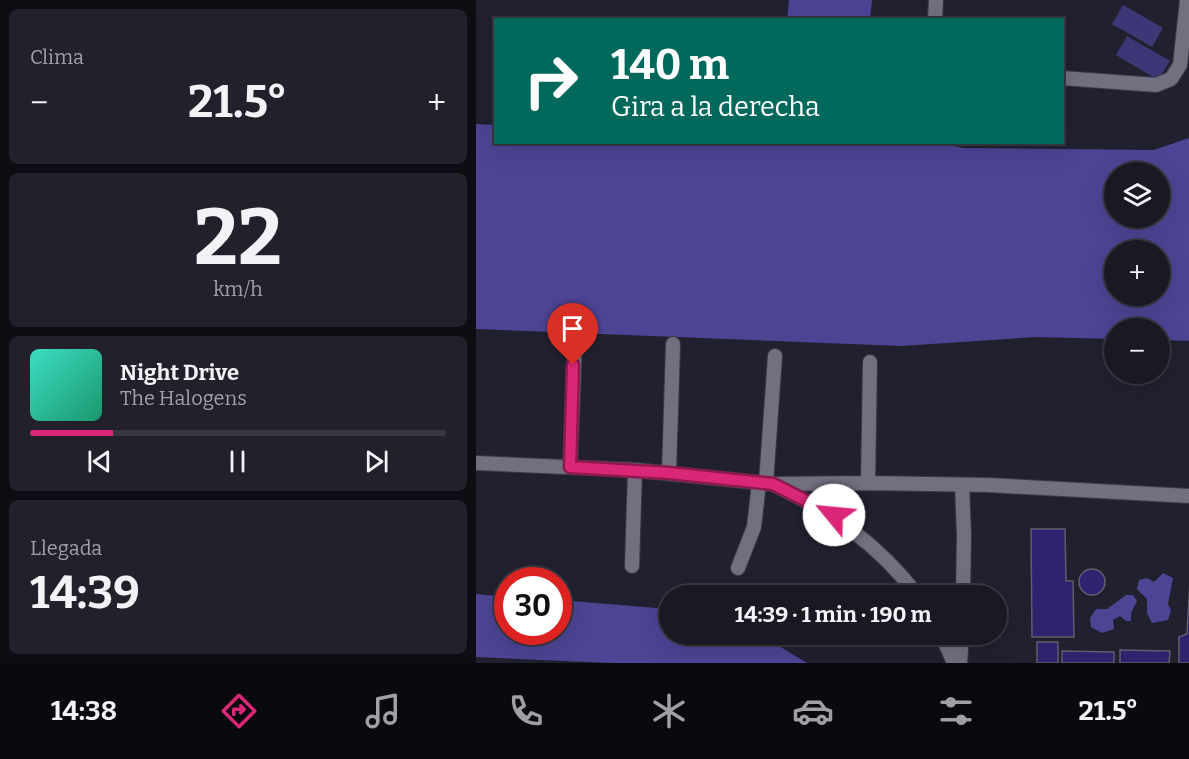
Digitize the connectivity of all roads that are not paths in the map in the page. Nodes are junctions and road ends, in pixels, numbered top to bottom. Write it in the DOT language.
graph roads {
  1 [pos="936,0"];
  2 [pos="1187,0"];
  3 [pos="935,18"];
  4 [pos="1064,78"];
  5 [pos="575,344"];
  6 [pos="673,344"];
  7 [pos="775,356"];
  8 [pos="870,362"];
  9 [pos="476,463"];
  10 [pos="570,467"];
  11 [pos="635,470"];
  12 [pos="669,473"];
  13 [pos="766,483"];
  14 [pos="868,483"];
  15 [pos="962,484"];
  16 [pos="1190,496"];
  17 [pos="632,566"];
  18 [pos="738,568"];
  19 [pos="910,585"];
  20 [pos="963,585"];
  21 [pos="946,645"];
  22 [pos="961,645"];
  23 [pos="954,663"];
  24 [pos="960,663"];
  1 -- 3 [label="street"];
  2 -- 4 [label="street"];
  5 -- 10 [label="street"];
  6 -- 12 [label="street"];
  7 -- 13 [label="street"];
  8 -- 14 [label="street"];
  9 -- 10 [label="street"];
  10 -- 11 [label="street"];
  11 -- 12 [label="street"];
  11 -- 17 [label="street"];
  12 -- 13 [label="street"];
  13 -- 14 [label="street"];
  13 -- 18 [label="street"];
  13 -- 19 [label="street"];
  14 -- 15 [label="street"];
  15 -- 16 [label="street"];
  15 -- 20 [label="street"];
  21 -- 23 [label="street"];
  22 -- 24 [label="street"];
}
